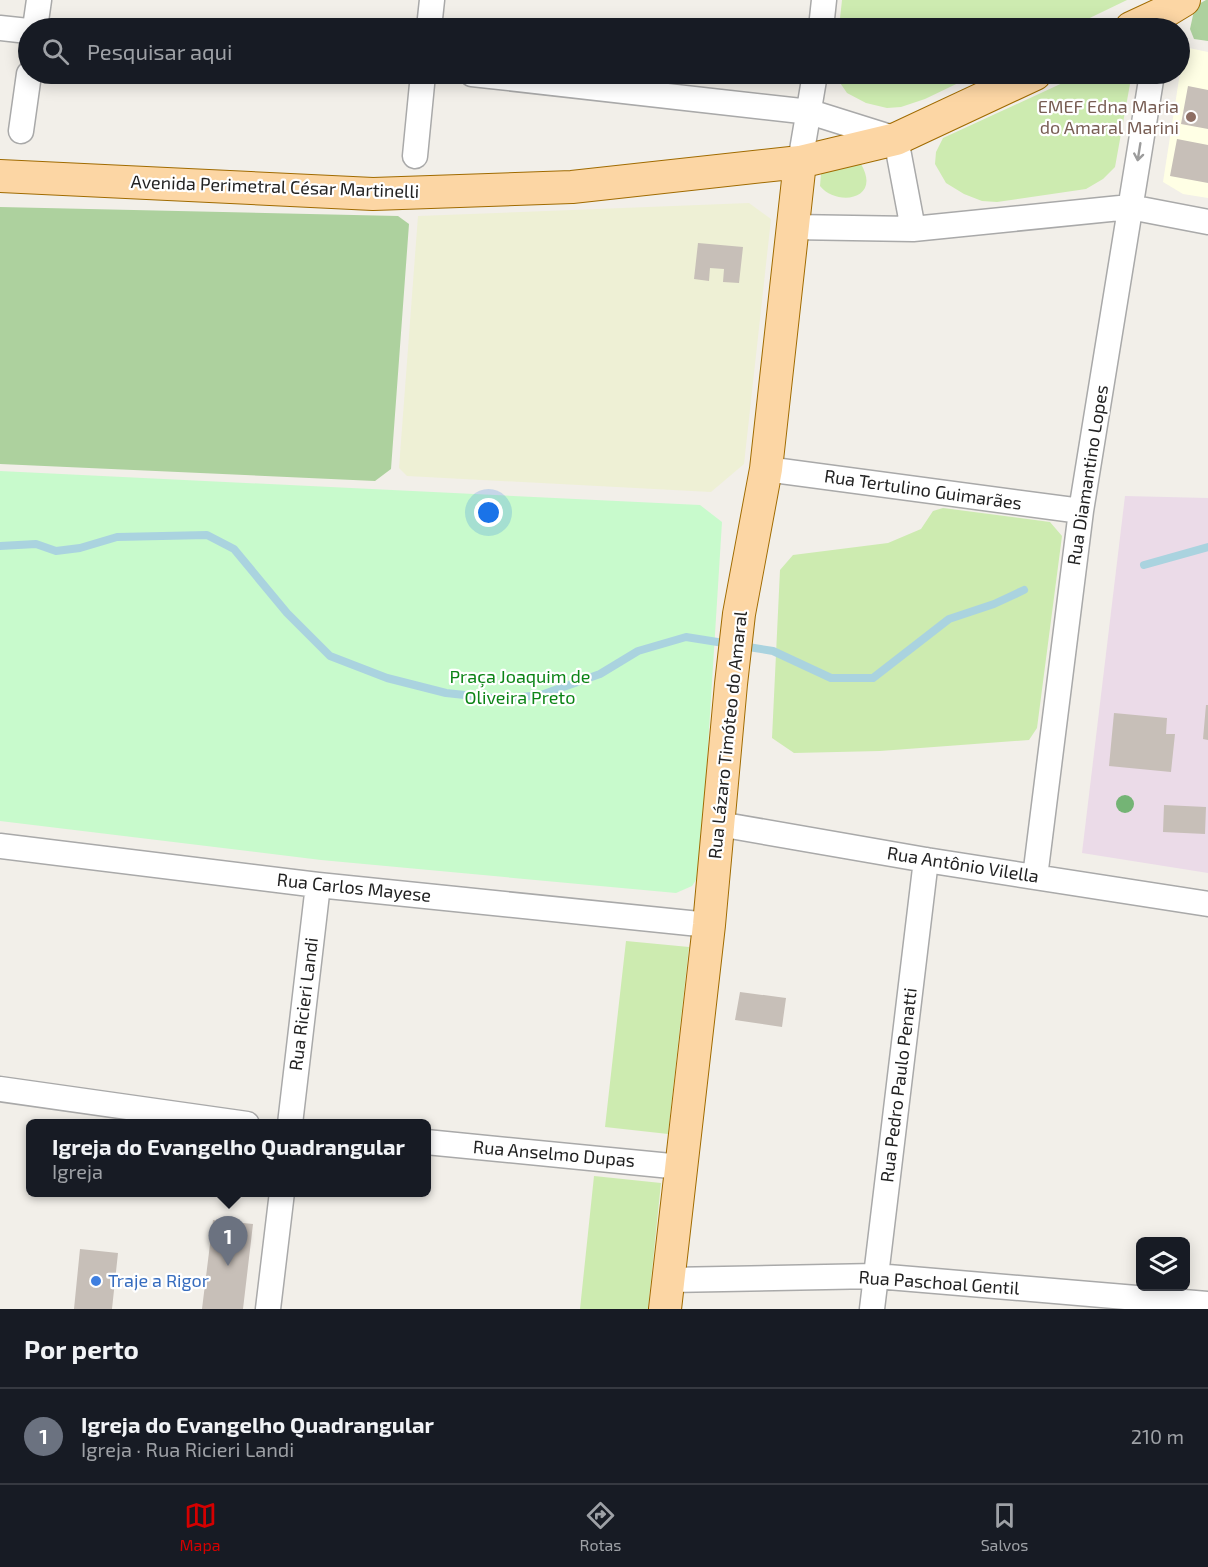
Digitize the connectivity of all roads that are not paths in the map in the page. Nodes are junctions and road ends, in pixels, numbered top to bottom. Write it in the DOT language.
graph roads {
  1 [pos="39,0"];
  2 [pos="432,0"];
  3 [pos="824,0"];
  4 [pos="1167,11"];
  5 [pos="36,18"];
  6 [pos="430,18"];
  7 [pos="821,18"];
  8 [pos="1152,18"];
  9 [pos="0,28"];
  10 [pos="18,30"];
  11 [pos="28,84"];
  12 [pos="422,84"];
  13 [pos="561,84"];
  14 [pos="814,84"];
  15 [pos="1014,84"];
  16 [pos="1150,84"];
  17 [pos="810,112"];
  18 [pos="21,131"];
  19 [pos="896,139"];
  20 [pos="415,156"];
  21 [pos="801,162"];
  22 [pos="0,176"];
  23 [pos="1130,207"];
  24 [pos="1208,222"];
  25 [pos="792,227"];
  26 [pos="913,229"];
  27 [pos="766,469"];
  28 [pos="1081,511"];
  29 [pos="719,824"];
  30 [pos="0,846"];
  31 [pos="926,860"];
  32 [pos="1035,877"];
  33 [pos="318,885"];
  34 [pos="1208,904"];
  35 [pos="709,925"];
  36 [pos="0,1089"];
  37 [pos="212,1119"];
  38 [pos="291,1119"];
  39 [pos="431,1142"];
  40 [pos="681,1167"];
  41 [pos="281,1197"];
  42 [pos="876,1276"];
  43 [pos="667,1295"];
  44 [pos="1208,1304"];
  45 [pos="268,1309"];
  46 [pos="872,1309"];
  1 -- 5 [label="street"];
  2 -- 6 [label="street"];
  3 -- 7 [label="street"];
  4 -- 8 [label="main road"];
  9 -- 10 [label="street"];
  11 -- 18 [label="street"];
  12 -- 20 [label="street"];
  13 -- 17 [label="street"];
  14 -- 17 [label="street"];
  15 -- 19 [label="main road, Avenida Perimetral César Martinelli"];
  16 -- 23 [label="street, Rua Diamantino Lopes, one-way"];
  17 -- 19 [label="street"];
  17 -- 21 [label="street"];
  19 -- 21 [label="main road, Avenida Perimetral César Martinelli"];
  19 -- 26 [label="street"];
  21 -- 22 [label="main road, Avenida Perimetral César Martinelli"];
  21 -- 25 [label="main road, Rua Lázaro Timóteo do Amaral"];
  23 -- 24 [label="street"];
  23 -- 26 [label="street"];
  23 -- 28 [label="street, Rua Diamantino Lopes"];
  25 -- 26 [label="street"];
  25 -- 27 [label="main road, Rua Lázaro Timóteo do Amaral"];
  27 -- 28 [label="street, Rua Tertulino Guimarães"];
  27 -- 29 [label="main road, Rua Lázaro Timóteo do Amaral"];
  28 -- 32 [label="street, Rua Diamantino Lopes"];
  29 -- 31 [label="street, Rua Antônio Vilella"];
  29 -- 35 [label="main road, Rua Lázaro Timóteo do Amaral"];
  30 -- 33 [label="street, Rua Carlos Mayese"];
  31 -- 32 [label="street, Rua Antônio Vilella"];
  31 -- 42 [label="street, Rua Pedro Paulo Penatti"];
  32 -- 34 [label="street, Rua Antônio Vilella"];
  33 -- 35 [label="street, Rua Carlos Mayese"];
  33 -- 38 [label="street, Rua Ricieri Landi"];
  35 -- 40 [label="main road, Rua Lázaro Timóteo do Amaral"];
  36 -- 37 [label="street"];
  39 -- 40 [label="street, Rua Anselmo Dupas"];
  40 -- 43 [label="main road, Rua Lázaro Timóteo do Amaral"];
  41 -- 45 [label="street"];
  42 -- 43 [label="street, Rua Paschoal Gentil"];
  42 -- 44 [label="street, Rua Paschoal Gentil"];
  42 -- 46 [label="street, Rua Pedro Paulo Penatti"];
}
